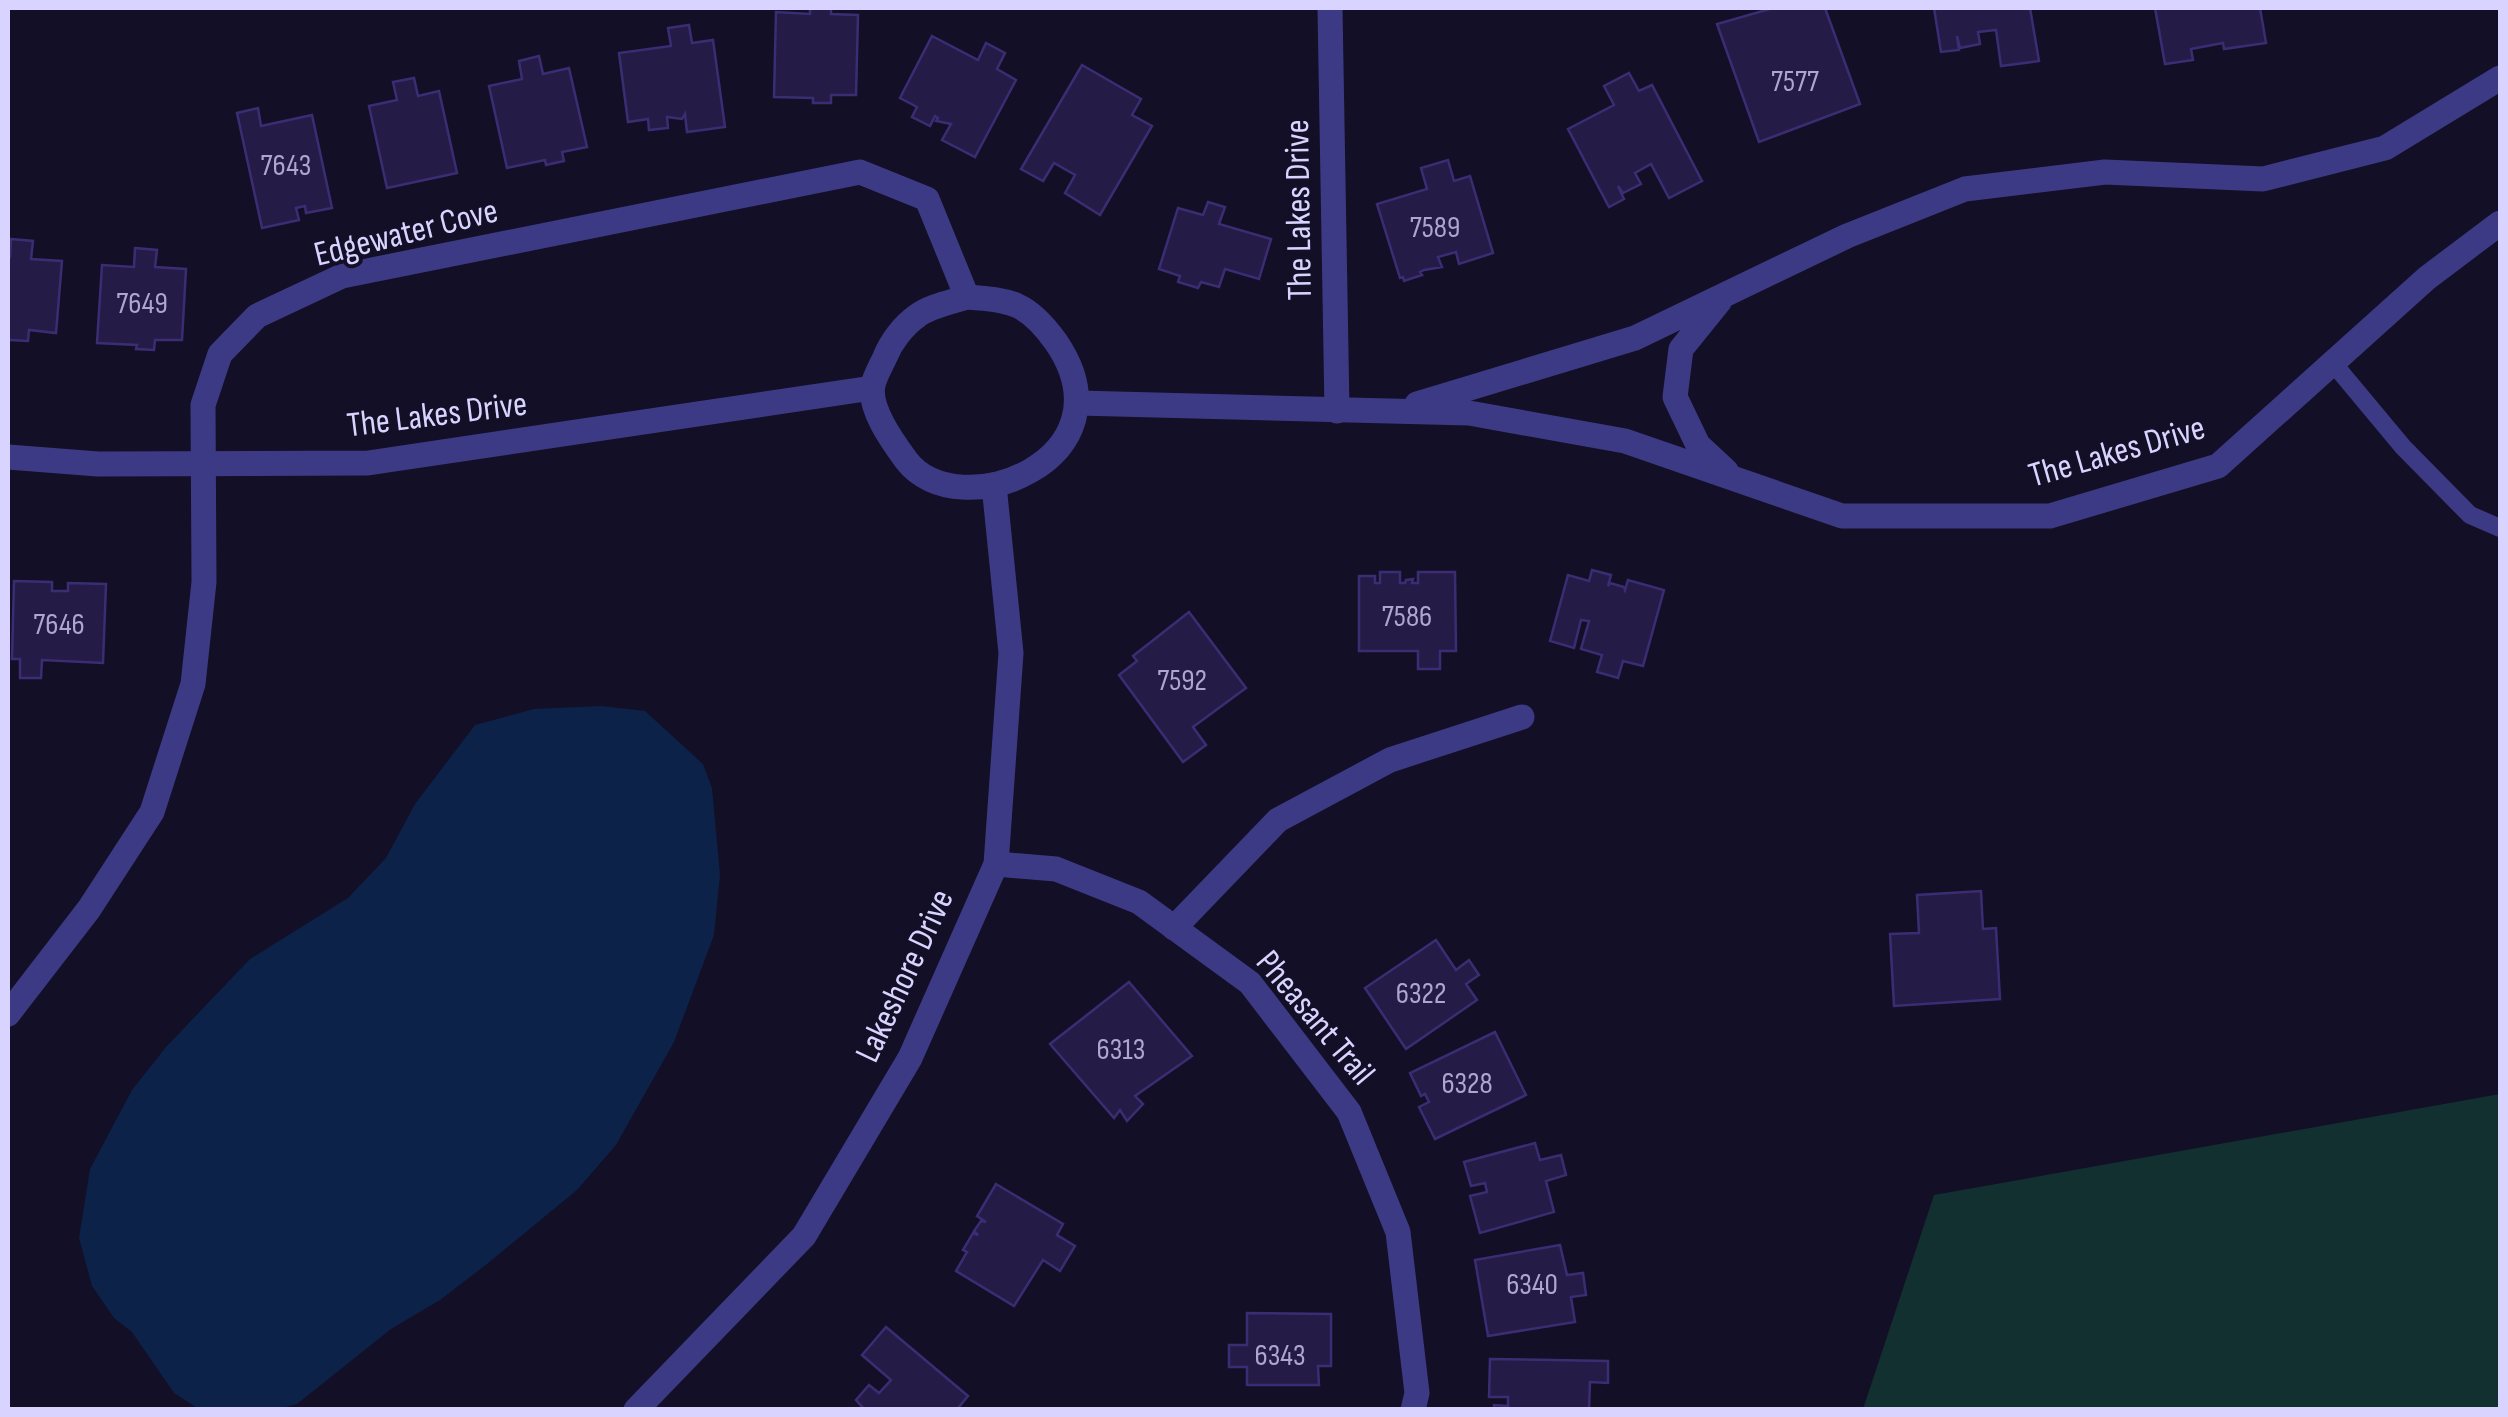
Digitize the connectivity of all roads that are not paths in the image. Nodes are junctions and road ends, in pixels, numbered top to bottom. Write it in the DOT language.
graph roads {
  1 [pos="1330,8"];
  2 [pos="2500,78"];
  3 [pos="2500,224"];
  4 [pos="1726,294"];
  5 [pos="967,297"];
  6 [pos="2333,362"];
  7 [pos="872,388"];
  8 [pos="1078,402"];
  9 [pos="1337,411"];
  10 [pos="1394,412"];
  11 [pos="8,457"];
  12 [pos="205,464"];
  13 [pos="1733,478"];
  14 [pos="994,485"];
  15 [pos="2500,528"];
  16 [pos="1522,718"];
  17 [pos="996,864"];
  18 [pos="1174,928"];
  19 [pos="8,1014"];
  20 [pos="636,1410"];
  21 [pos="1412,1410"];
  1 -- 9 [label="street, The Lakes Drive"];
  2 -- 4 [label="street, The Lakes Drive"];
  3 -- 6 [label="street, The Lakes Drive"];
  4 -- 10 [label="street, The Lakes Drive"];
  4 -- 13 [label="street, The Lakes Drive"];
  5 -- 7 [label="street"];
  5 -- 8 [label="street"];
  5 -- 12 [label="street, Edgewater Cove"];
  6 -- 13 [label="street, The Lakes Drive"];
  6 -- 15 [label="lane"];
  7 -- 12 [label="street, The Lakes Drive"];
  7 -- 14 [label="street"];
  8 -- 9 [label="street, The Lakes Drive"];
  8 -- 14 [label="street"];
  9 -- 10 [label="street, The Lakes Drive"];
  10 -- 13 [label="street, The Lakes Drive"];
  11 -- 12 [label="street, The Lakes Drive"];
  12 -- 19 [label="street, Edgewater Cove"];
  14 -- 17 [label="street, Lakeshore Drive"];
  16 -- 18 [label="street"];
  17 -- 18 [label="street, Pheasant Trail"];
  17 -- 20 [label="street, Lakeshore Drive"];
  18 -- 21 [label="street, Pheasant Trail"];
}
